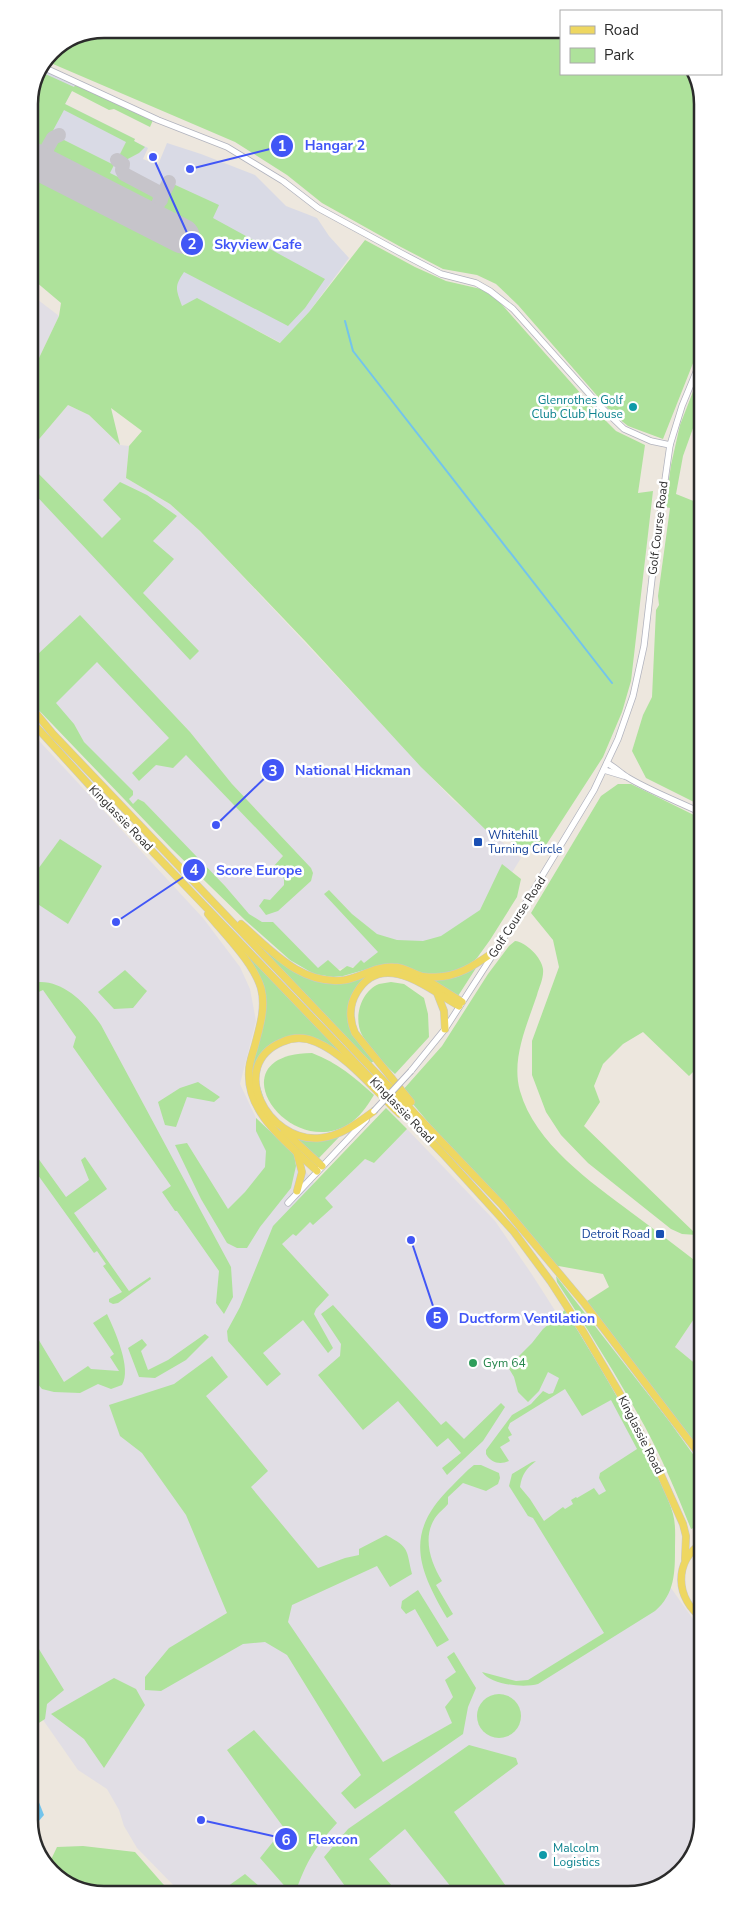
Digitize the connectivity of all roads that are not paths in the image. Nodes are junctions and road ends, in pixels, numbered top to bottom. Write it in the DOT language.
graph roads {
  1 [pos="47,69"];
  2 [pos="694,377"];
  3 [pos="670,445"];
  4 [pos="38,716"];
  5 [pos="38,729"];
  6 [pos="607,763"];
  7 [pos="604,770"];
  8 [pos="624,776"];
  9 [pos="694,809"];
  10 [pos="180,878"];
  11 [pos="207,894"];
  12 [pos="495,951"];
  13 [pos="421,977"];
  14 [pos="436,994"];
  15 [pos="460,1004"];
  16 [pos="445,1028"];
  17 [pos="374,1111"];
  18 [pos="278,1125"];
  19 [pos="297,1152"];
  20 [pos="454,1153"];
  21 [pos="444,1155"];
  22 [pos="319,1169"];
  23 [pos="297,1192"];
  24 [pos="288,1202"];
  25 [pos="694,1447"];
  26 [pos="694,1549"];
  27 [pos="685,1559"];
  28 [pos="694,1611"];
  1 -- 3 [label="street"];
  2 -- 3 [label="street, Golf Course Road"];
  3 -- 6 [label="street, Golf Course Road"];
  4 -- 11 [label="main road, Kinglassie Road"];
  5 -- 10 [label="main road, Kinglassie Road"];
  6 -- 7 [label="street, Golf Course Road"];
  6 -- 8 [label="street"];
  7 -- 8 [label="street"];
  7 -- 12 [label="street, Golf Course Road"];
  8 -- 9 [label="street"];
  10 -- 19 [label="main road"];
  10 -- 21 [label="main road, Kinglassie Road"];
  11 -- 13 [label="main road"];
  11 -- 20 [label="main road, Kinglassie Road"];
  12 -- 13 [label="main road"];
  12 -- 15 [label="street, Golf Course Road"];
  13 -- 15 [label="main road"];
  14 -- 15 [label="main road"];
  14 -- 16 [label="main road"];
  14 -- 20 [label="main road"];
  15 -- 16 [label="street, Golf Course Road"];
  16 -- 17 [label="street, Golf Course Road, bridge"];
  17 -- 18 [label="main road"];
  17 -- 22 [label="street, Golf Course Road"];
  18 -- 21 [label="main road"];
  18 -- 22 [label="main road"];
  19 -- 22 [label="main road"];
  19 -- 23 [label="main road"];
  20 -- 25 [label="main road, Kinglassie Road"];
  21 -- 27 [label="main road, Kinglassie Road"];
  22 -- 23 [label="street, Golf Course Road"];
  23 -- 24 [label="street, Golf Course Road"];
  26 -- 27 [label="main road"];
  27 -- 28 [label="main road, Kinglassie Road"];
}
